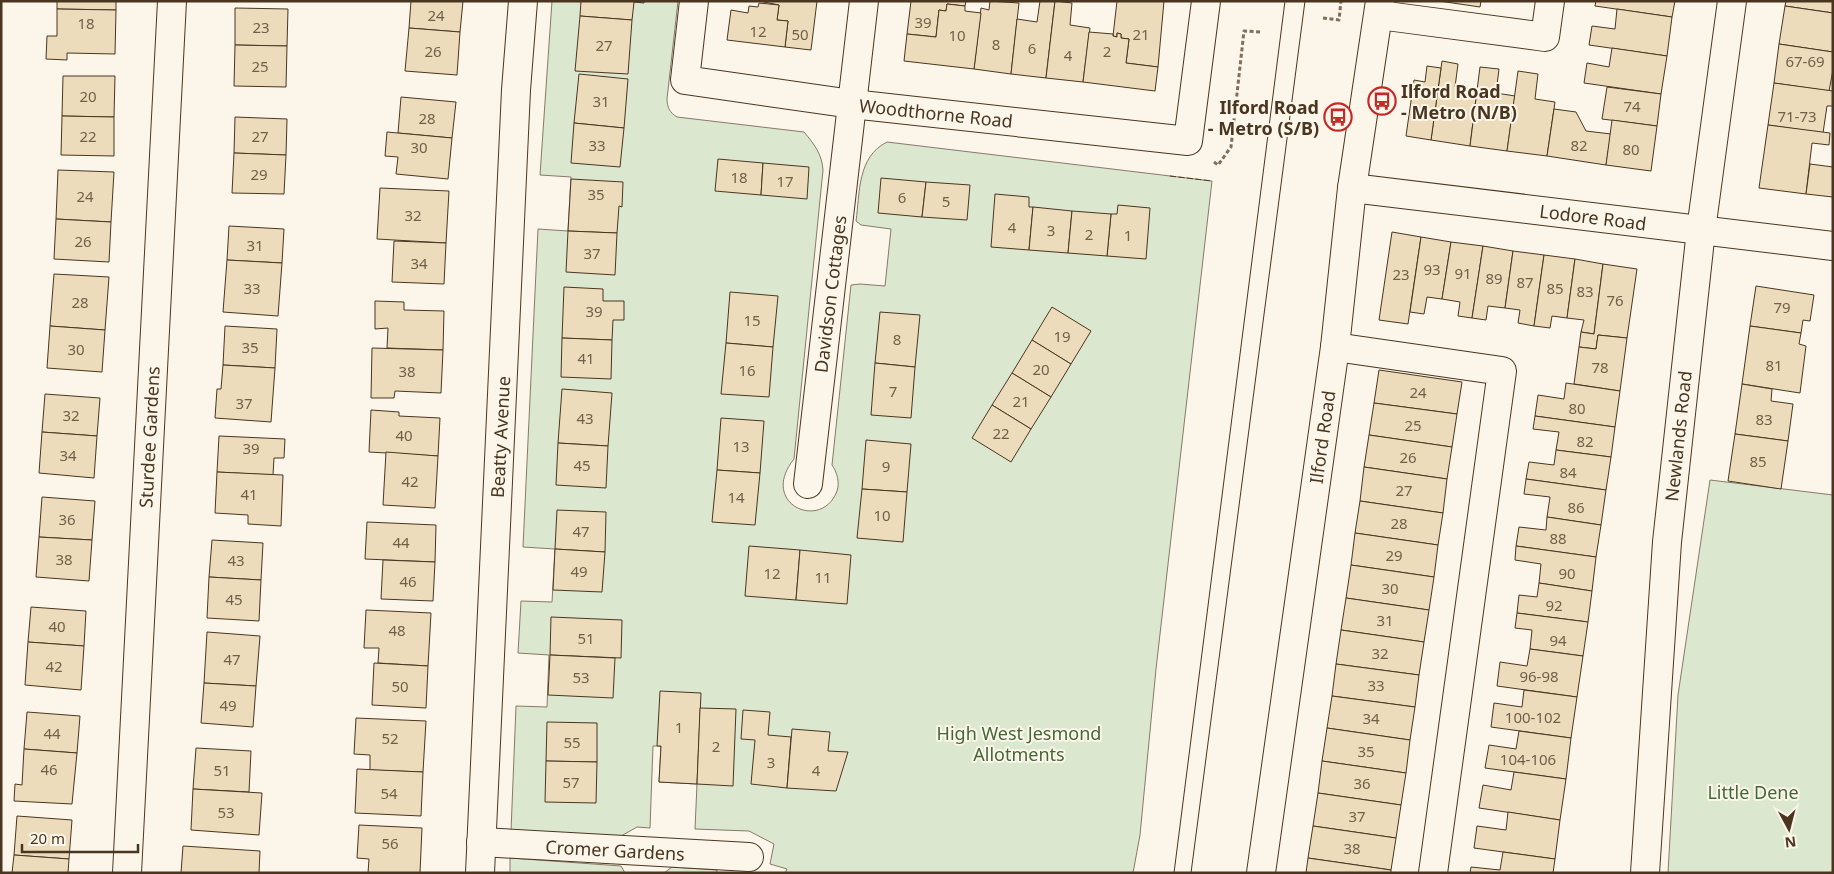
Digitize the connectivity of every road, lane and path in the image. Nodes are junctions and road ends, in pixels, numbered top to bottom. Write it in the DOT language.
graph roads {
  1 [pos="172,1"];
  2 [pos="523,1"];
  3 [pos="694,1"];
  4 [pos="864,1"];
  5 [pos="1206,1"];
  6 [pos="1341,1"];
  7 [pos="1550,1"];
  8 [pos="1732,1"];
  9 [pos="1380,8"];
  10 [pos="1323,18"];
  11 [pos="1262,32"];
  12 [pos="852,104"];
  13 [pos="1188,141"];
  14 [pos="1352,188"];
  15 [pos="1701,230"];
  16 [pos="1833,246"];
  17 [pos="1335,347"];
  18 [pos="808,484"];
  19 [pos="481,842"];
  20 [pos="749,857"];
  21 [pos="127,873"];
  22 [pos="480,873"];
  23 [pos="1261,873"];
  24 [pos="1433,873"];
  25 [pos="1645,873"];
  1 -- 21 [label="street, Sturdee Gardens"];
  2 -- 19 [label="street, Beatty Avenue"];
  3 -- 12 [label="street, Woodthorne Road"];
  4 -- 12 [label="street, Davidson Cottages"];
  5 -- 13 [label="street"];
  6 -- 10 [label="path"];
  7 -- 9 [label="street"];
  8 -- 15 [label="street, Newlands Road"];
  9 -- 14 [label="street, Ilford Road"];
  11 -- 13 [label="path"];
  12 -- 13 [label="street, Woodthorne Road"];
  12 -- 18 [label="street, Davidson Cottages"];
  14 -- 15 [label="street, Lodore Road"];
  14 -- 17 [label="street, Ilford Road"];
  15 -- 16 [label="street, Lodore Road"];
  15 -- 25 [label="street, Newlands Road"];
  17 -- 23 [label="street, Ilford Road"];
  17 -- 24 [label="street"];
  19 -- 20 [label="street, Cromer Gardens"];
  19 -- 22 [label="street, Beatty Avenue"];
}
